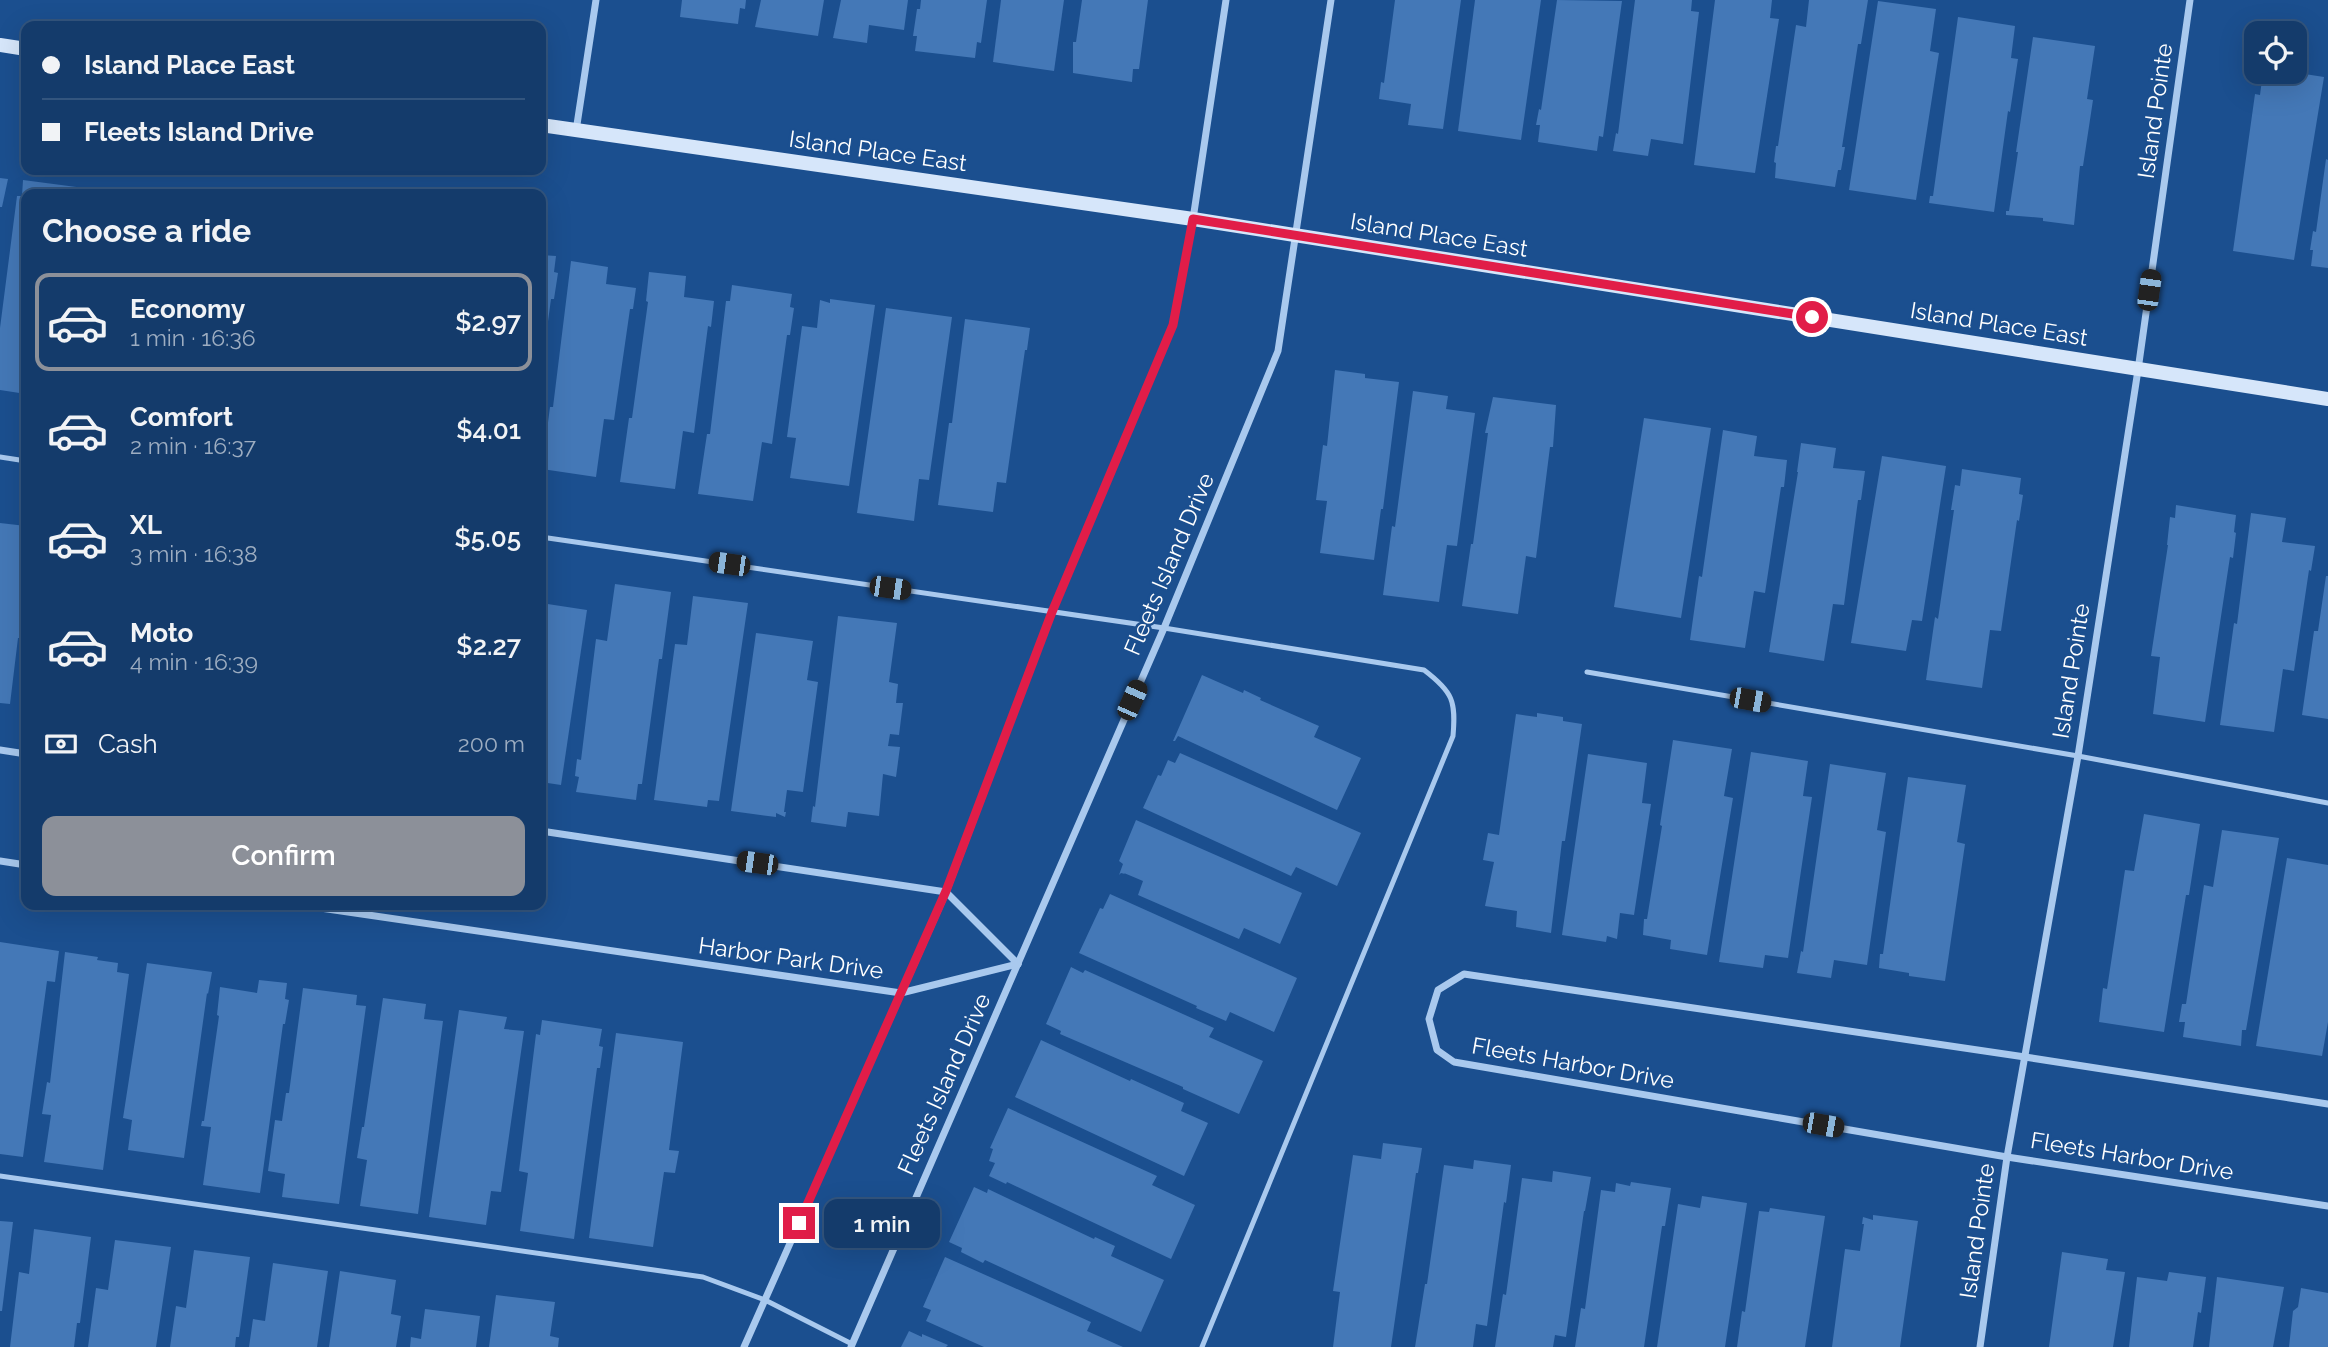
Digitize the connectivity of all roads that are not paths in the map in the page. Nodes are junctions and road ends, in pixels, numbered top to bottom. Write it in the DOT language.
graph roads {
  1 [pos="596,0"];
  2 [pos="1226,0"];
  3 [pos="1331,0"];
  4 [pos="2190,0"];
  5 [pos="0,46"];
  6 [pos="21,48"];
  7 [pos="546,126"];
  8 [pos="576,131"];
  9 [pos="1193,219"];
  10 [pos="1295,235"];
  11 [pos="2138,370"];
  12 [pos="2328,399"];
  13 [pos="0,457"];
  14 [pos="21,460"];
  15 [pos="546,538"];
  16 [pos="1052,612"];
  17 [pos="1164,628"];
  18 [pos="1587,672"];
  19 [pos="0,750"];
  20 [pos="21,753"];
  21 [pos="2078,756"];
  22 [pos="2328,803"];
  23 [pos="546,832"];
  24 [pos="0,861"];
  25 [pos="21,863"];
  26 [pos="946,891"];
  27 [pos="334,910"];
  28 [pos="1018,964"];
  29 [pos="901,993"];
  30 [pos="2025,1057"];
  31 [pos="2328,1104"];
  32 [pos="2007,1157"];
  33 [pos="0,1176"];
  34 [pos="2328,1206"];
  35 [pos="765,1300"];
  36 [pos="851,1346"];
  37 [pos="744,1347"];
  38 [pos="1202,1347"];
  39 [pos="1980,1347"];
  1 -- 8 [label="street"];
  2 -- 9 [label="street"];
  3 -- 10 [label="street, Fleets Island Drive"];
  4 -- 11 [label="street, Island Pointe"];
  5 -- 6 [label="street"];
  7 -- 8 [label="street, Island Place East"];
  8 -- 9 [label="street, Island Place East"];
  9 -- 10 [label="street, Island Place East"];
  9 -- 16 [label="street"];
  10 -- 11 [label="street, Island Place East"];
  10 -- 17 [label="street, Fleets Island Drive"];
  11 -- 12 [label="street, Island Place East"];
  11 -- 21 [label="street, Island Pointe"];
  13 -- 14 [label="lane"];
  15 -- 16 [label="lane"];
  16 -- 17 [label="lane"];
  16 -- 26 [label="street"];
  17 -- 28 [label="street, Fleets Island Drive"];
  17 -- 38 [label="lane"];
  18 -- 21 [label="lane"];
  19 -- 20 [label="street"];
  21 -- 22 [label="lane"];
  21 -- 30 [label="street, Island Pointe"];
  23 -- 26 [label="street"];
  24 -- 25 [label="street"];
  26 -- 28 [label="street"];
  26 -- 29 [label="street"];
  27 -- 29 [label="street, Harbor Park Drive"];
  28 -- 29 [label="street, Harbor Park Drive"];
  28 -- 36 [label="street, Fleets Island Drive"];
  29 -- 35 [label="street"];
  30 -- 31 [label="street, Fleets Harbor Drive"];
  30 -- 32 [label="street, Island Pointe"];
  30 -- 32 [label="street, Fleets Harbor Drive"];
  32 -- 34 [label="street, Fleets Harbor Drive"];
  32 -- 39 [label="street, Island Pointe"];
  33 -- 35 [label="lane"];
  35 -- 36 [label="lane"];
  35 -- 37 [label="street"];
}
